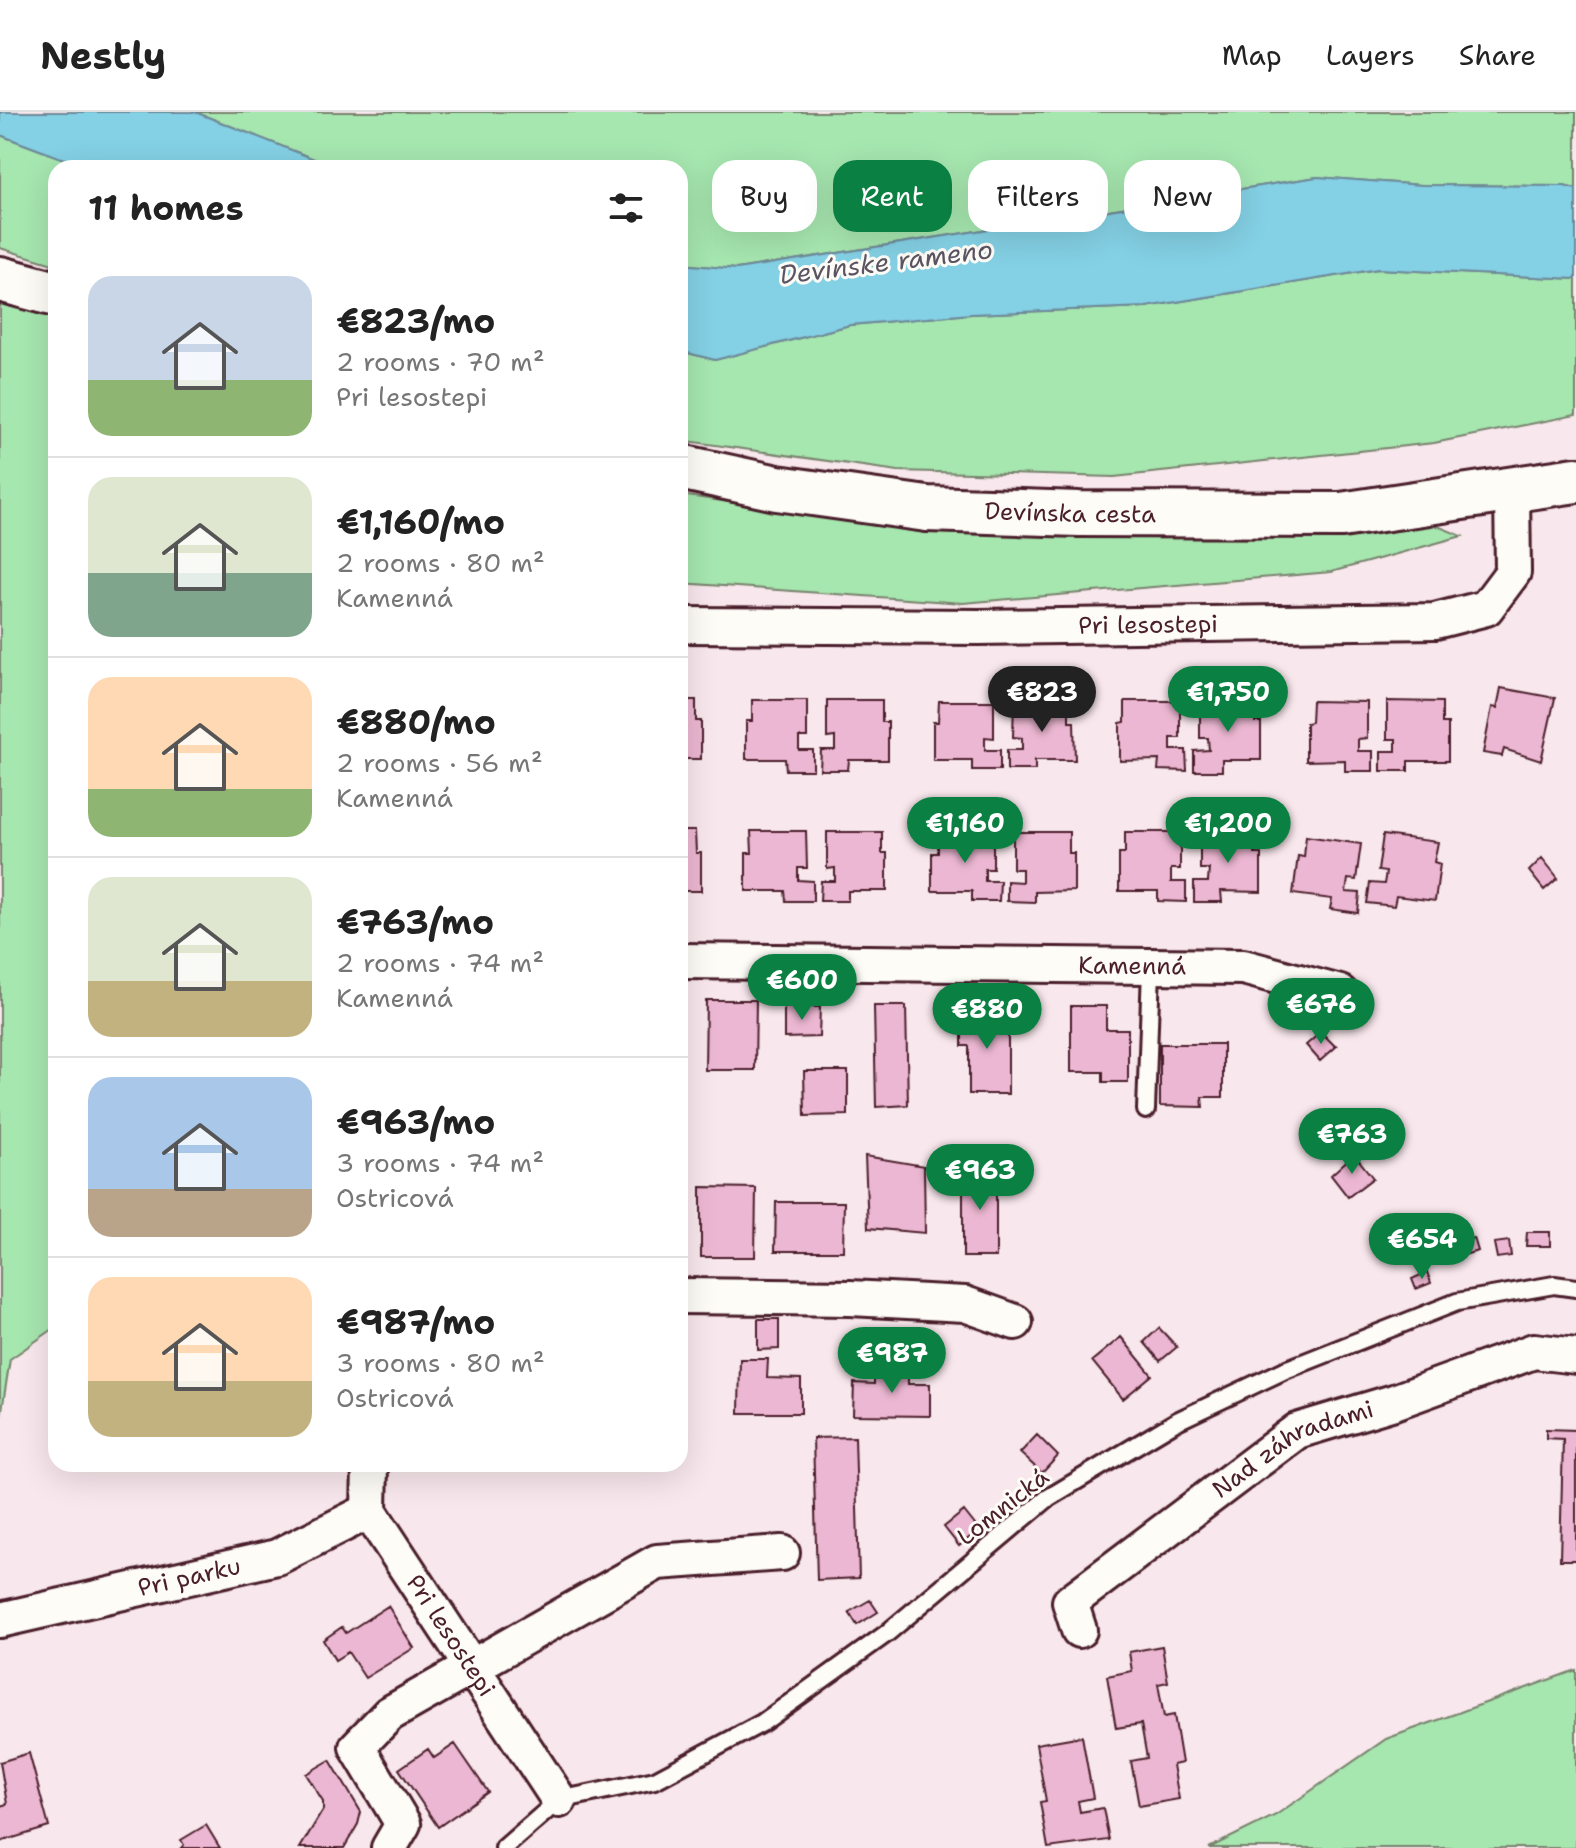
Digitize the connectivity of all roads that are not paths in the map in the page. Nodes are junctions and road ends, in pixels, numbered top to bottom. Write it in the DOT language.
graph roads {
  1 [pos="0,279"];
  2 [pos="48,292"];
  3 [pos="688,469"];
  4 [pos="1576,480"];
  5 [pos="1512,490"];
  6 [pos="688,625"];
  7 [pos="688,961"];
  8 [pos="1151,969"];
  9 [pos="1340,993"];
  10 [pos="1146,1110"];
  11 [pos="1576,1288"];
  12 [pos="688,1296"];
  13 [pos="1015,1322"];
  14 [pos="1576,1356"];
  15 [pos="370,1472"];
  16 [pos="369,1511"];
  17 [pos="782,1553"];
  18 [pos="0,1620"];
  19 [pos="1079,1630"];
  20 [pos="473,1667"];
  21 [pos="559,1800"];
  22 [pos="389,1848"];
  23 [pos="504,1848"];
  1 -- 2 [label="street"];
  3 -- 5 [label="street, Devínska cesta"];
  4 -- 5 [label="street, Devínska cesta"];
  5 -- 6 [label="street, Pri lesostepi"];
  7 -- 8 [label="street, Kamenná"];
  8 -- 9 [label="street, Kamenná"];
  8 -- 10 [label="lane"];
  11 -- 21 [label="lane, Lomnická"];
  12 -- 13 [label="street"];
  14 -- 19 [label="street, Nad záhradami"];
  15 -- 16 [label="street"];
  16 -- 18 [label="street, Pri parku"];
  16 -- 20 [label="street, Pri lesostepi"];
  17 -- 20 [label="street"];
  20 -- 21 [label="street, Pri lesostepi"];
  20 -- 22 [label="street"];
  21 -- 23 [label="lane, Lomnická"];
}
